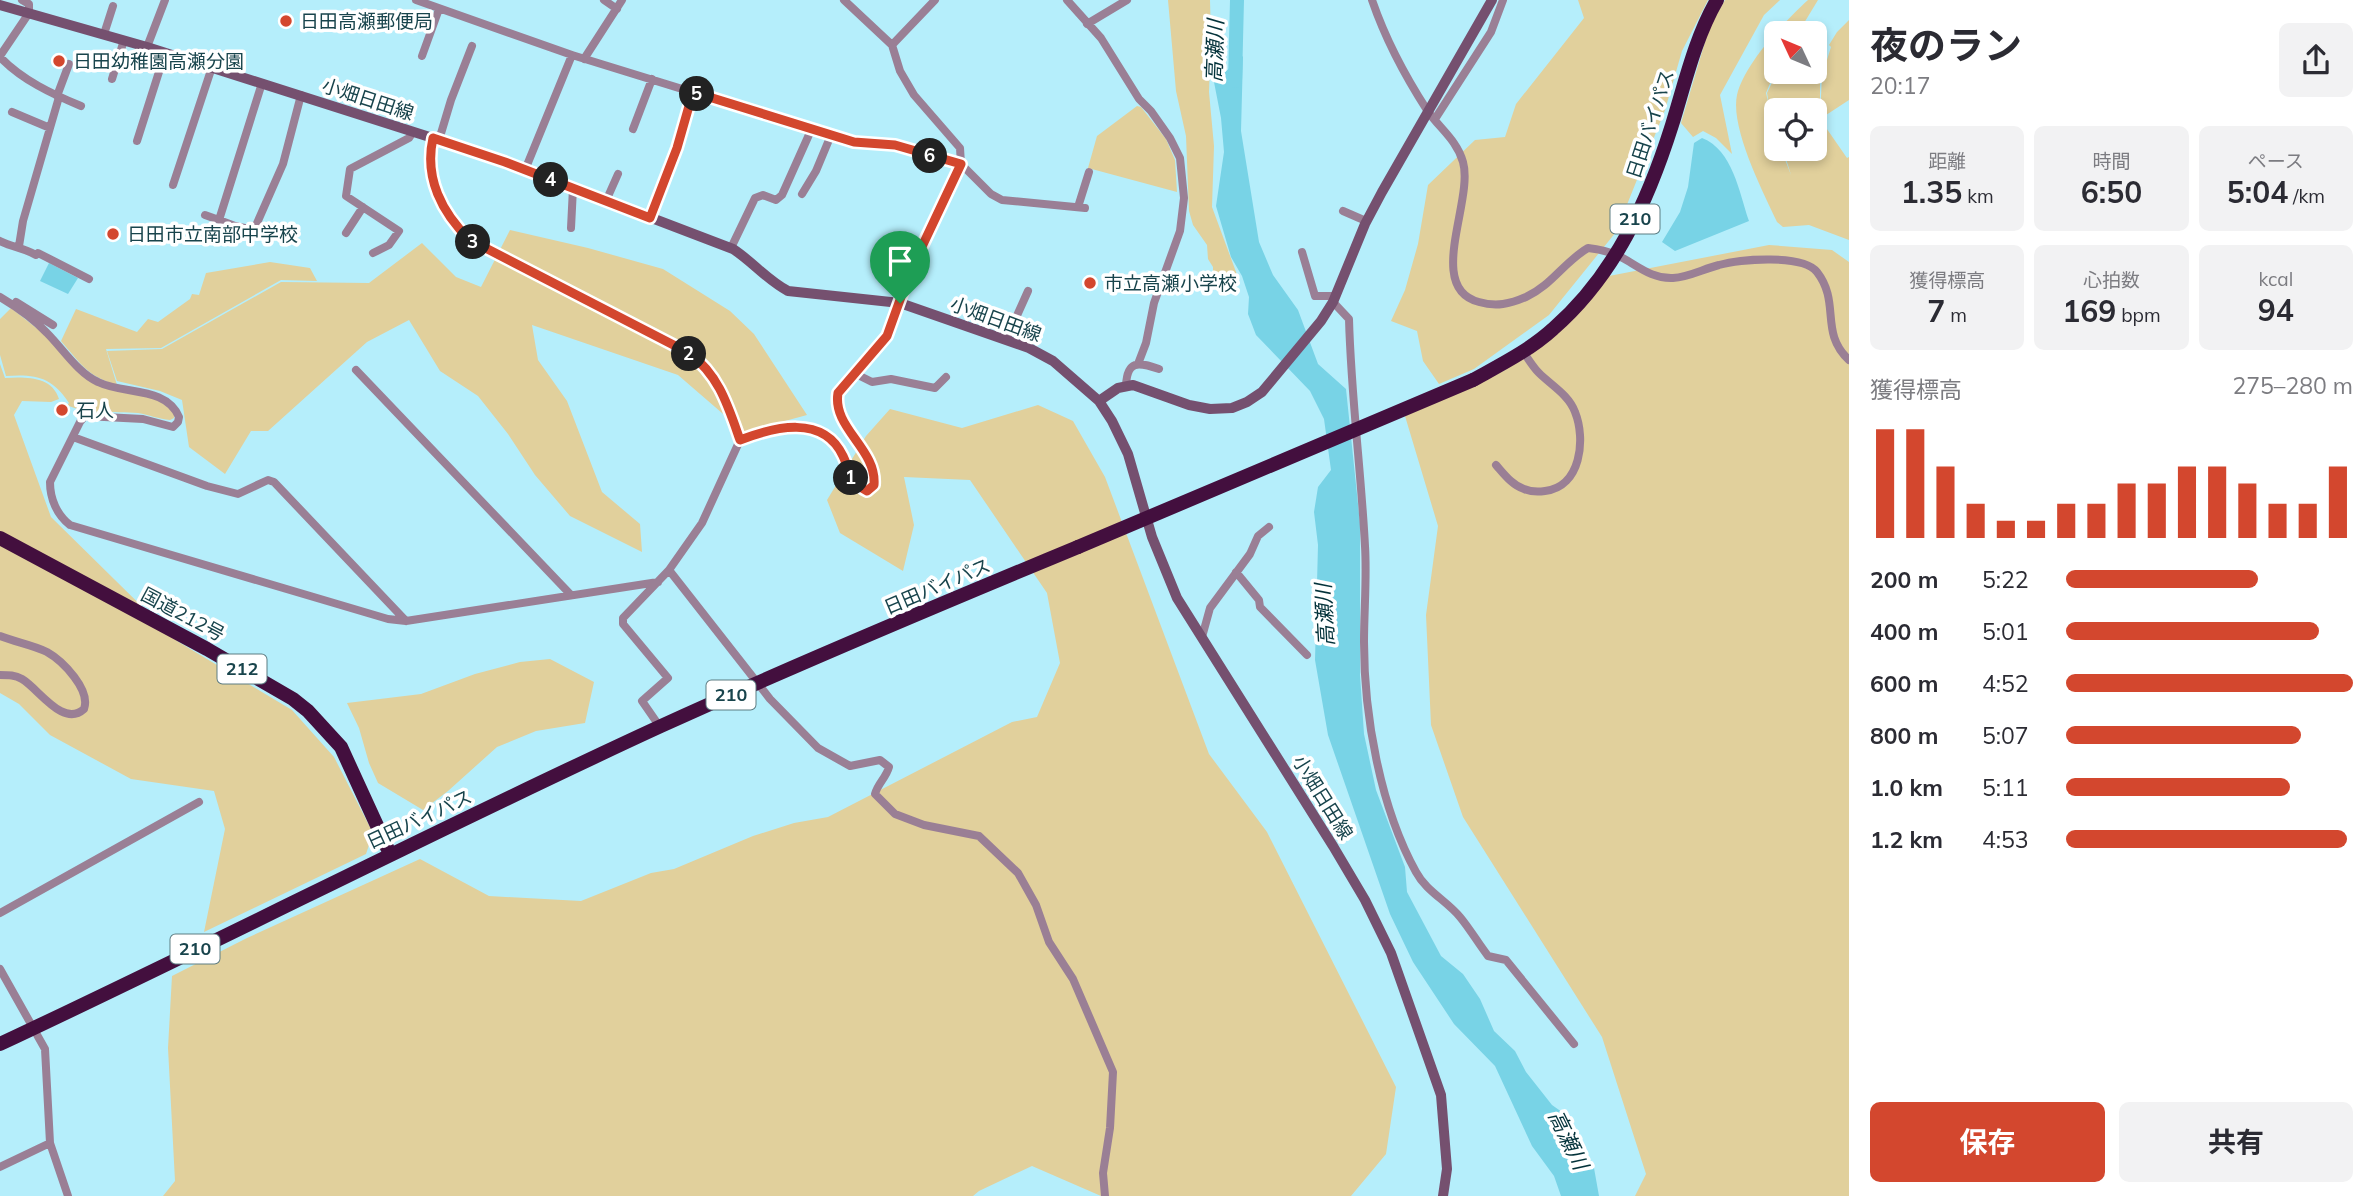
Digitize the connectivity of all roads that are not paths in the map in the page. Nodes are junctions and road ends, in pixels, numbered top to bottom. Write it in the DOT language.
graph roads {
  1 [pos="22,0"];
  2 [pos="165,0"];
  3 [pos="416,0"];
  4 [pos="604,0"];
  5 [pos="622,0"];
  6 [pos="844,0"];
  7 [pos="935,0"];
  8 [pos="1067,0"];
  9 [pos="1128,0"];
  10 [pos="1372,0"];
  11 [pos="1492,0"];
  12 [pos="1503,0"];
  13 [pos="1717,0"];
  14 [pos="0,5"];
  15 [pos="113,6"];
  16 [pos="439,9"];
  17 [pos="617,9"];
  18 [pos="29,13"];
  19 [pos="1087,23"];
  20 [pos="104,34"];
  21 [pos="124,40"];
  22 [pos="891,45"];
  23 [pos="472,46"];
  24 [pos="147,47"];
  25 [pos="165,53"];
  26 [pos="572,55"];
  27 [pos="422,56"];
  28 [pos="0,57"];
  29 [pos="584,59"];
  30 [pos="69,64"];
  31 [pos="212,67"];
  32 [pos="112,79"];
  33 [pos="652,79"];
  34 [pos="262,83"];
  35 [pos="693,92"];
  36 [pos="301,95"];
  37 [pos="58,96"];
  38 [pos="81,106"];
  39 [pos="12,112"];
  40 [pos="1431,115"];
  41 [pos="50,128"];
  42 [pos="812,128"];
  43 [pos="633,129"];
  44 [pos="413,132"];
  45 [pos="831,135"];
  46 [pos="436,139"];
  47 [pos="137,141"];
  48 [pos="961,164"];
  49 [pos="525,170"];
  50 [pos="1089,172"];
  51 [pos="618,174"];
  52 [pos="173,185"];
  53 [pos="573,188"];
  54 [pos="802,194"];
  55 [pos="606,201"];
  56 [pos="363,207"];
  57 [pos="1343,211"];
  58 [pos="205,215"];
  59 [pos="650,218"];
  60 [pos="219,220"];
  61 [pos="1366,221"];
  62 [pos="571,228"];
  63 [pos="346,233"];
  64 [pos="0,241"];
  65 [pos="19,246"];
  66 [pos="731,248"];
  67 [pos="1302,252"];
  68 [pos="373,253"];
  69 [pos="1617,255"];
  70 [pos="89,279"];
  71 [pos="1028,291"];
  72 [pos="2,298"];
  73 [pos="1334,299"];
  74 [pos="900,303"];
  75 [pos="53,325"];
  76 [pos="1006,340"];
  77 [pos="1522,351"];
  78 [pos="1849,359"];
  79 [pos="1138,364"];
  80 [pos="1159,369"];
  81 [pos="356,370"];
  82 [pos="854,373"];
  83 [pos="946,377"];
  84 [pos="1126,386"];
  85 [pos="1099,401"];
  86 [pos="73,437"];
  87 [pos="740,440"];
  88 [pos="1496,465"];
  89 [pos="1269,527"];
  90 [pos="0,538"];
  91 [pos="669,570"];
  92 [pos="1236,572"];
  93 [pos="657,582"];
  94 [pos="571,595"];
  95 [pos="406,621"];
  96 [pos="0,636"];
  97 [pos="1202,638"];
  98 [pos="1307,655"];
  99 [pos="0,675"];
  100 [pos="759,682"];
  101 [pos="660,727"];
  102 [pos="199,802"];
  103 [pos="390,854"];
  104 [pos="0,913"];
  105 [pos="0,969"];
  106 [pos="32,1028"];
  107 [pos="0,1044"];
  108 [pos="1574,1044"];
  109 [pos="50,1143"];
  110 [pos="0,1167"];
  111 [pos="68,1196"];
  112 [pos="1105,1196"];
  113 [pos="1443,1196"];
  1 -- 18 [label="street"];
  2 -- 24 [label="street"];
  3 -- 16 [label="street"];
  4 -- 17 [label="street"];
  5 -- 17 [label="street"];
  6 -- 22 [label="street"];
  7 -- 22 [label="street"];
  8 -- 19 [label="street"];
  9 -- 19 [label="street"];
  10 -- 40 [label="street"];
  11 -- 40 [label="main road"];
  12 -- 40 [label="street"];
  13 -- 69 [label="highway, 日田バイパス / 210"];
  14 -- 18 [label="main road, 小畑日田線"];
  15 -- 20 [label="street"];
  16 -- 26 [label="street"];
  16 -- 27 [label="street"];
  17 -- 29 [label="street"];
  18 -- 20 [label="main road, 小畑日田線"];
  18 -- 28 [label="street"];
  19 -- 79 [label="street"];
  20 -- 21 [label="main road, 小畑日田線"];
  21 -- 24 [label="main road, 小畑日田線"];
  21 -- 32 [label="street"];
  22 -- 48 [label="street"];
  23 -- 46 [label="street"];
  24 -- 25 [label="main road, 小畑日田線"];
  25 -- 31 [label="main road, 小畑日田線"];
  25 -- 47 [label="street"];
  26 -- 29 [label="street"];
  26 -- 49 [label="street"];
  28 -- 37 [label="street"];
  29 -- 33 [label="street"];
  30 -- 37 [label="street"];
  31 -- 34 [label="main road, 小畑日田線"];
  31 -- 52 [label="street"];
  33 -- 35 [label="street"];
  33 -- 43 [label="street"];
  34 -- 36 [label="main road, 小畑日田線"];
  34 -- 60 [label="street"];
  35 -- 42 [label="street"];
  35 -- 59 [label="street"];
  36 -- 44 [label="main road, 小畑日田線"];
  36 -- 60 [label="street"];
  37 -- 38 [label="street"];
  37 -- 41 [label="street"];
  39 -- 41 [label="street"];
  40 -- 61 [label="main road"];
  40 -- 69 [label="street"];
  41 -- 65 [label="street"];
  42 -- 45 [label="street"];
  42 -- 66 [label="street"];
  44 -- 46 [label="main road, 小畑日田線"];
  44 -- 56 [label="street"];
  45 -- 48 [label="street"];
  45 -- 54 [label="street"];
  46 -- 49 [label="main road, 小畑日田線"];
  46 -- 87 [label="street"];
  48 -- 50 [label="street"];
  48 -- 74 [label="street"];
  49 -- 53 [label="main road, 小畑日田線"];
  51 -- 55 [label="street"];
  53 -- 55 [label="main road, 小畑日田線"];
  53 -- 62 [label="street"];
  55 -- 59 [label="main road, 小畑日田線"];
  56 -- 63 [label="street"];
  56 -- 68 [label="street"];
  57 -- 61 [label="street"];
  58 -- 60 [label="street"];
  59 -- 66 [label="main road, 小畑日田線"];
  61 -- 73 [label="main road"];
  64 -- 65 [label="street"];
  65 -- 70 [label="street"];
  66 -- 74 [label="main road, 小畑日田線"];
  67 -- 73 [label="street"];
  69 -- 77 [label="highway, 日田バイパス / 210"];
  69 -- 78 [label="street"];
  71 -- 76 [label="street"];
  72 -- 75 [label="street"];
  72 -- 86 [label="street"];
  73 -- 84 [label="main road"];
  73 -- 108 [label="street"];
  74 -- 76 [label="main road, 小畑日田線"];
  74 -- 82 [label="street"];
  76 -- 85 [label="main road, 小畑日田線"];
  77 -- 88 [label="street"];
  77 -- 100 [label="highway, 日田バイパス / 210, bridge"];
  79 -- 80 [label="street"];
  79 -- 84 [label="street"];
  81 -- 94 [label="street"];
  82 -- 83 [label="street"];
  82 -- 87 [label="street"];
  84 -- 85 [label="main road"];
  85 -- 97 [label="main road, 小畑日田線"];
  86 -- 95 [label="street"];
  86 -- 95 [label="street"];
  87 -- 91 [label="street"];
  89 -- 92 [label="street"];
  90 -- 103 [label="highway, 国道212号 / 212"];
  91 -- 93 [label="street"];
  91 -- 100 [label="street"];
  92 -- 97 [label="street"];
  92 -- 98 [label="street"];
  93 -- 94 [label="street"];
  93 -- 101 [label="street"];
  94 -- 95 [label="street"];
  96 -- 99 [label="street"];
  97 -- 113 [label="main road, 小畑日田線"];
  100 -- 101 [label="highway, 日田バイパス / 210"];
  100 -- 112 [label="street"];
  101 -- 103 [label="highway, 日田バイパス / 210"];
  102 -- 104 [label="street"];
  103 -- 106 [label="highway, 日田バイパス / 210"];
  105 -- 106 [label="street"];
  106 -- 107 [label="highway, 日田バイパス / 210"];
  106 -- 109 [label="street"];
  109 -- 110 [label="street"];
  109 -- 111 [label="street"];
}
